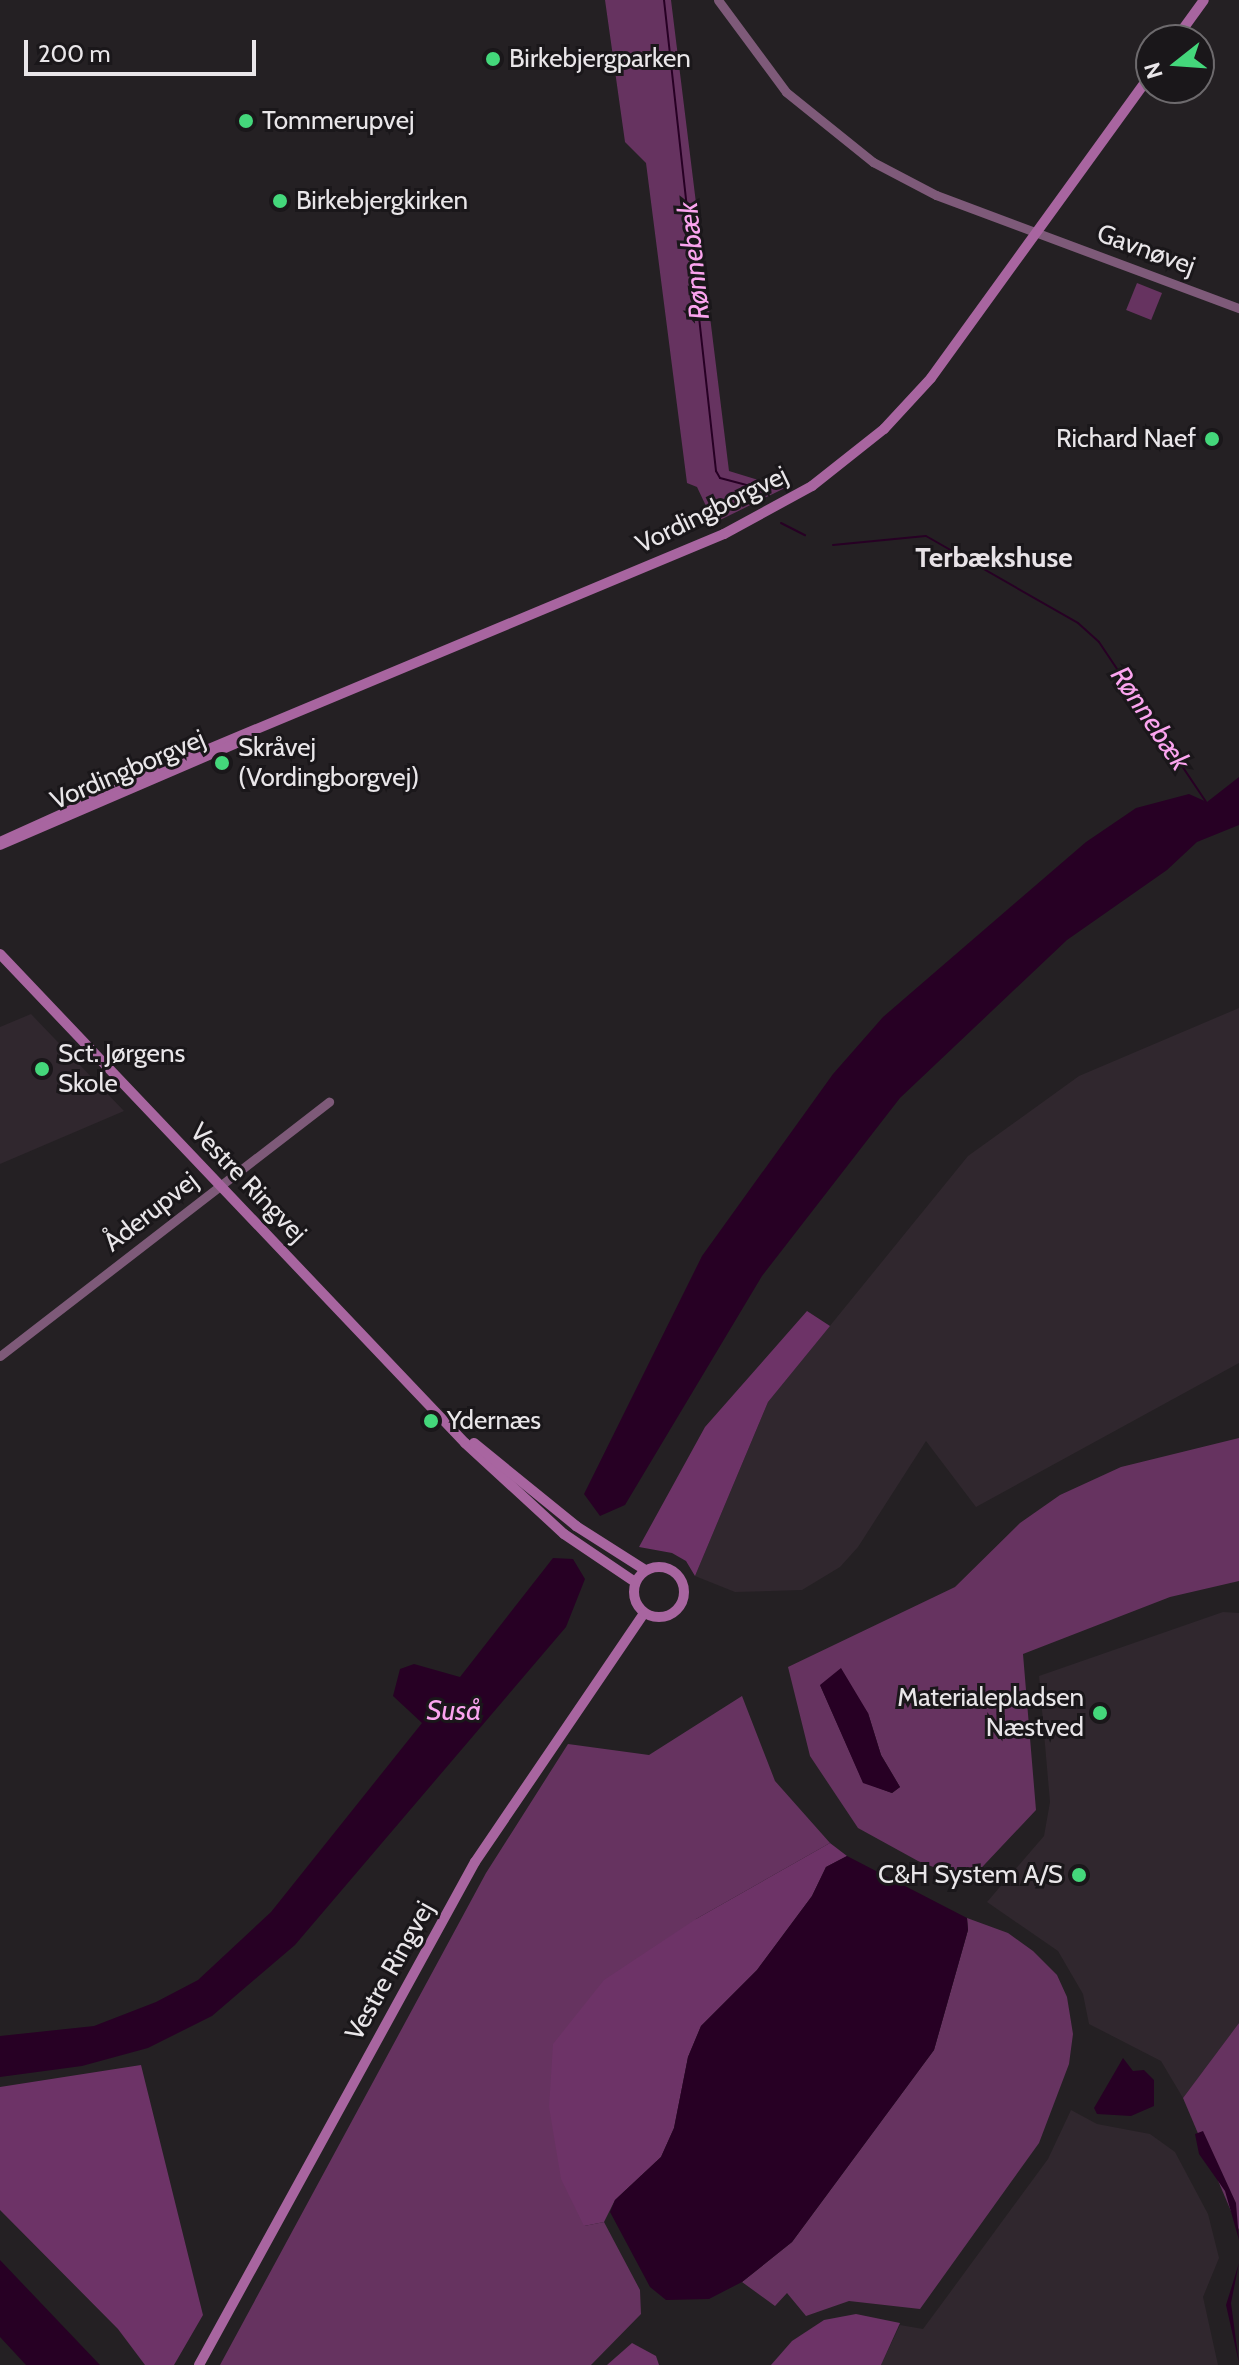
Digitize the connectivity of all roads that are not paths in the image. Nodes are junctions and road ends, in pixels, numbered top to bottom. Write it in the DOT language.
graph roads {
  1 [pos="718,0"];
  2 [pos="1204,0"];
  3 [pos="1187,24"];
  4 [pos="1135,97"];
  5 [pos="1039,234"];
  6 [pos="1239,308"];
  7 [pos="0,844"];
  8 [pos="0,954"];
  9 [pos="329,1102"];
  10 [pos="220,1186"];
  11 [pos="0,1356"];
  12 [pos="433,1408"];
  13 [pos="645,1570"];
  14 [pos="635,1582"];
  15 [pos="644,1613"];
  16 [pos="199,2365"];
  1 -- 5 [label="street, Gavnøvej"];
  2 -- 3 [label="main road"];
  4 -- 5 [label="main road, Vordingborgvej"];
  5 -- 6 [label="street, Gavnøvej"];
  5 -- 7 [label="main road, Vordingborgvej"];
  8 -- 10 [label="main road, Vestre Ringvej"];
  9 -- 10 [label="street, Åderupvej"];
  10 -- 11 [label="street, Åderupvej"];
  10 -- 12 [label="main road, Vestre Ringvej"];
  12 -- 13 [label="main road, Vestre Ringvej"];
  12 -- 14 [label="main road, Vestre Ringvej"];
  13 -- 14 [label="main road"];
  13 -- 15 [label="main road"];
  14 -- 15 [label="main road"];
  15 -- 16 [label="main road, Vestre Ringvej"];
}
